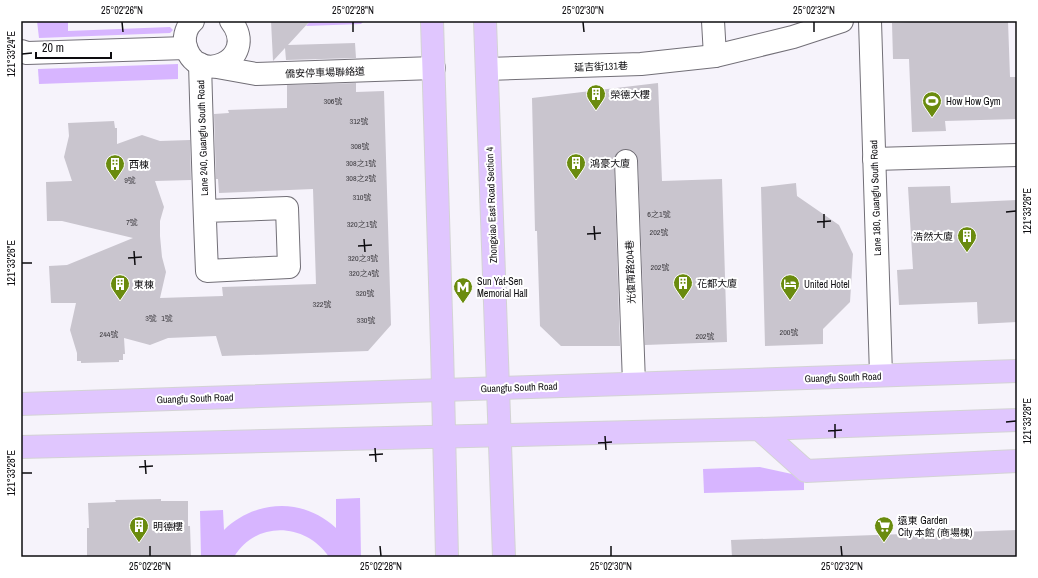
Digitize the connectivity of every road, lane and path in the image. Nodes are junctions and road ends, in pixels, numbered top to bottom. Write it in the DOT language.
graph roads {
  1 [pos="193,21"];
  2 [pos="231,21"];
  3 [pos="432,21"];
  4 [pos="485,21"];
  5 [pos="713,21"];
  6 [pos="842,21"];
  7 [pos="870,21"];
  8 [pos="21,51"];
  9 [pos="714,56"];
  10 [pos="201,59"];
  11 [pos="434,68"];
  12 [pos="487,69"];
  13 [pos="1017,155"];
  14 [pos="874,159"];
  15 [pos="626,161"];
  16 [pos="205,211"];
  17 [pos="1017,371"];
  18 [pos="881,376"];
  19 [pos="634,383"];
  20 [pos="498,388"];
  21 [pos="443,389"];
  22 [pos="21,404"];
  23 [pos="1017,420"];
  24 [pos="759,429"];
  25 [pos="445,436"];
  26 [pos="500,436"];
  27 [pos="21,447"];
  28 [pos="1017,461"];
  29 [pos="447,557"];
  30 [pos="504,557"];
  1 -- 10 [label="street"];
  2 -- 10 [label="street"];
  3 -- 11 [label="main road"];
  4 -- 12 [label="main road, Zhongxiao East Road Section 4"];
  5 -- 9 [label="street"];
  6 -- 9 [label="street, 延吉街131巷"];
  7 -- 14 [label="street, Lane 180, Guangfu South Road"];
  8 -- 10 [label="street, 僑安停車場聯絡道"];
  9 -- 12 [label="street, 延吉街131巷"];
  10 -- 11 [label="street, 僑安停車場聯絡道"];
  10 -- 16 [label="street, Lane 240, Guangfu South Road"];
  11 -- 21 [label="main road"];
  12 -- 20 [label="main road, Zhongxiao East Road Section 4"];
  13 -- 14 [label="street"];
  14 -- 18 [label="street, Lane 180, Guangfu South Road"];
  15 -- 19 [label="street, 光復南路204巷"];
  16 -- 16 [label="street, Lane 240, Guangfu South Road"];
  17 -- 18 [label="main road, Guangfu South Road"];
  18 -- 19 [label="main road, Guangfu South Road"];
  19 -- 20 [label="main road, Guangfu South Road"];
  20 -- 21 [label="main road, Guangfu South Road"];
  20 -- 26 [label="main road, Zhongxiao East Road Section 4"];
  21 -- 22 [label="main road, Guangfu South Road"];
  21 -- 25 [label="main road"];
  23 -- 24 [label="main road"];
  24 -- 26 [label="main road"];
  24 -- 28 [label="main road"];
  25 -- 26 [label="main road"];
  25 -- 27 [label="main road"];
  25 -- 29 [label="main road"];
  26 -- 30 [label="main road, Zhongxiao East Road Section 4"];
}
